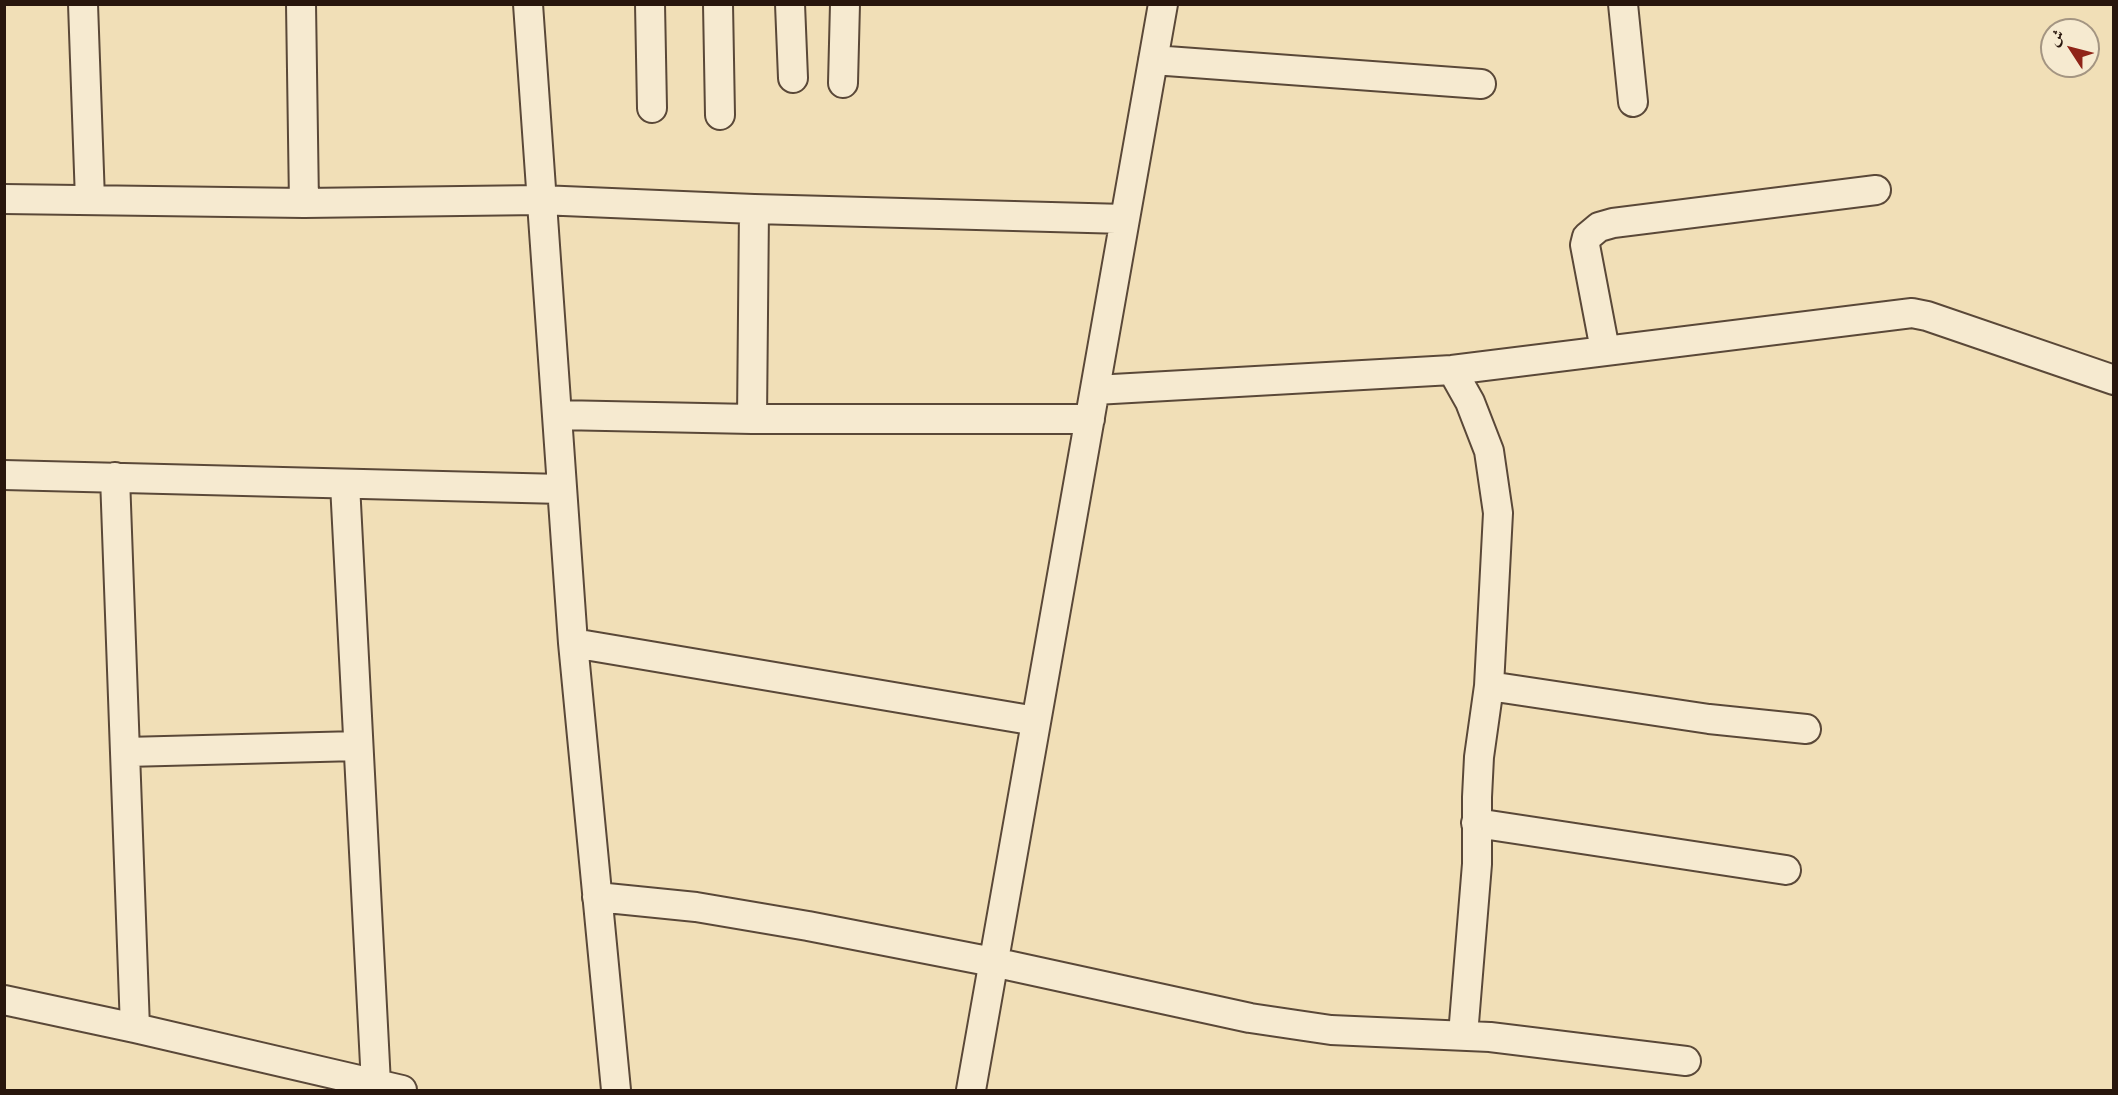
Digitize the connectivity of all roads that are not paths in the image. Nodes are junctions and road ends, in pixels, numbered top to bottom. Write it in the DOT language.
graph roads {
  1 [pos="83,4"];
  2 [pos="301,4"];
  3 [pos="528,4"];
  4 [pos="650,4"];
  5 [pos="718,4"];
  6 [pos="790,4"];
  7 [pos="845,4"];
  8 [pos="1163,4"];
  9 [pos="1623,4"];
  10 [pos="1153,60"];
  11 [pos="793,78"];
  12 [pos="843,83"];
  13 [pos="1481,84"];
  14 [pos="1633,102"];
  15 [pos="652,108"];
  16 [pos="720,115"];
  17 [pos="1875,190"];
  18 [pos="4,199"];
  19 [pos="90,200"];
  20 [pos="540,200"];
  21 [pos="304,203"];
  22 [pos="754,209"];
  23 [pos="1125,219"];
  24 [pos="1605,350"];
  25 [pos="1452,370"];
  26 [pos="2114,380"];
  27 [pos="1095,390"];
  28 [pos="556,415"];
  29 [pos="752,419"];
  30 [pos="1090,419"];
  31 [pos="4,475"];
  32 [pos="115,477"];
  33 [pos="345,484"];
  34 [pos="562,489"];
  35 [pos="573,643"];
  36 [pos="1489,686"];
  37 [pos="1036,722"];
  38 [pos="1806,729"];
  39 [pos="358,746"];
  40 [pos="126,752"];
  41 [pos="1476,823"];
  42 [pos="1786,870"];
  43 [pos="597,897"];
  44 [pos="993,962"];
  45 [pos="4,1000"];
  46 [pos="135,1028"];
  47 [pos="1463,1035"];
  48 [pos="1686,1061"];
  49 [pos="389,1087"];
  50 [pos="616,1090"];
  51 [pos="971,1090"];
  1 -- 19 [label="street"];
  2 -- 21 [label="street"];
  3 -- 20 [label="street"];
  4 -- 15 [label="street"];
  5 -- 16 [label="street"];
  6 -- 11 [label="street"];
  7 -- 12 [label="street"];
  8 -- 10 [label="street"];
  9 -- 14 [label="street"];
  10 -- 13 [label="street"];
  10 -- 23 [label="street"];
  17 -- 24 [label="street"];
  18 -- 19 [label="street"];
  19 -- 21 [label="street"];
  20 -- 21 [label="street"];
  20 -- 22 [label="street"];
  20 -- 28 [label="street"];
  22 -- 23 [label="street"];
  22 -- 29 [label="street"];
  23 -- 27 [label="street"];
  24 -- 25 [label="street"];
  24 -- 26 [label="street"];
  25 -- 27 [label="street"];
  25 -- 36 [label="street"];
  27 -- 30 [label="street"];
  28 -- 29 [label="street"];
  28 -- 34 [label="street"];
  29 -- 30 [label="street"];
  30 -- 37 [label="street"];
  31 -- 32 [label="street"];
  32 -- 33 [label="street"];
  32 -- 40 [label="street"];
  33 -- 34 [label="street"];
  33 -- 39 [label="street"];
  34 -- 35 [label="street"];
  35 -- 37 [label="street"];
  35 -- 43 [label="street"];
  36 -- 38 [label="street"];
  36 -- 41 [label="street"];
  37 -- 44 [label="street"];
  39 -- 40 [label="street"];
  39 -- 49 [label="street"];
  40 -- 46 [label="street"];
  41 -- 42 [label="street"];
  41 -- 47 [label="street"];
  43 -- 44 [label="street"];
  43 -- 50 [label="street"];
  44 -- 47 [label="street"];
  44 -- 51 [label="street"];
  45 -- 46 [label="street"];
  46 -- 49 [label="street"];
  47 -- 48 [label="street"];
}
